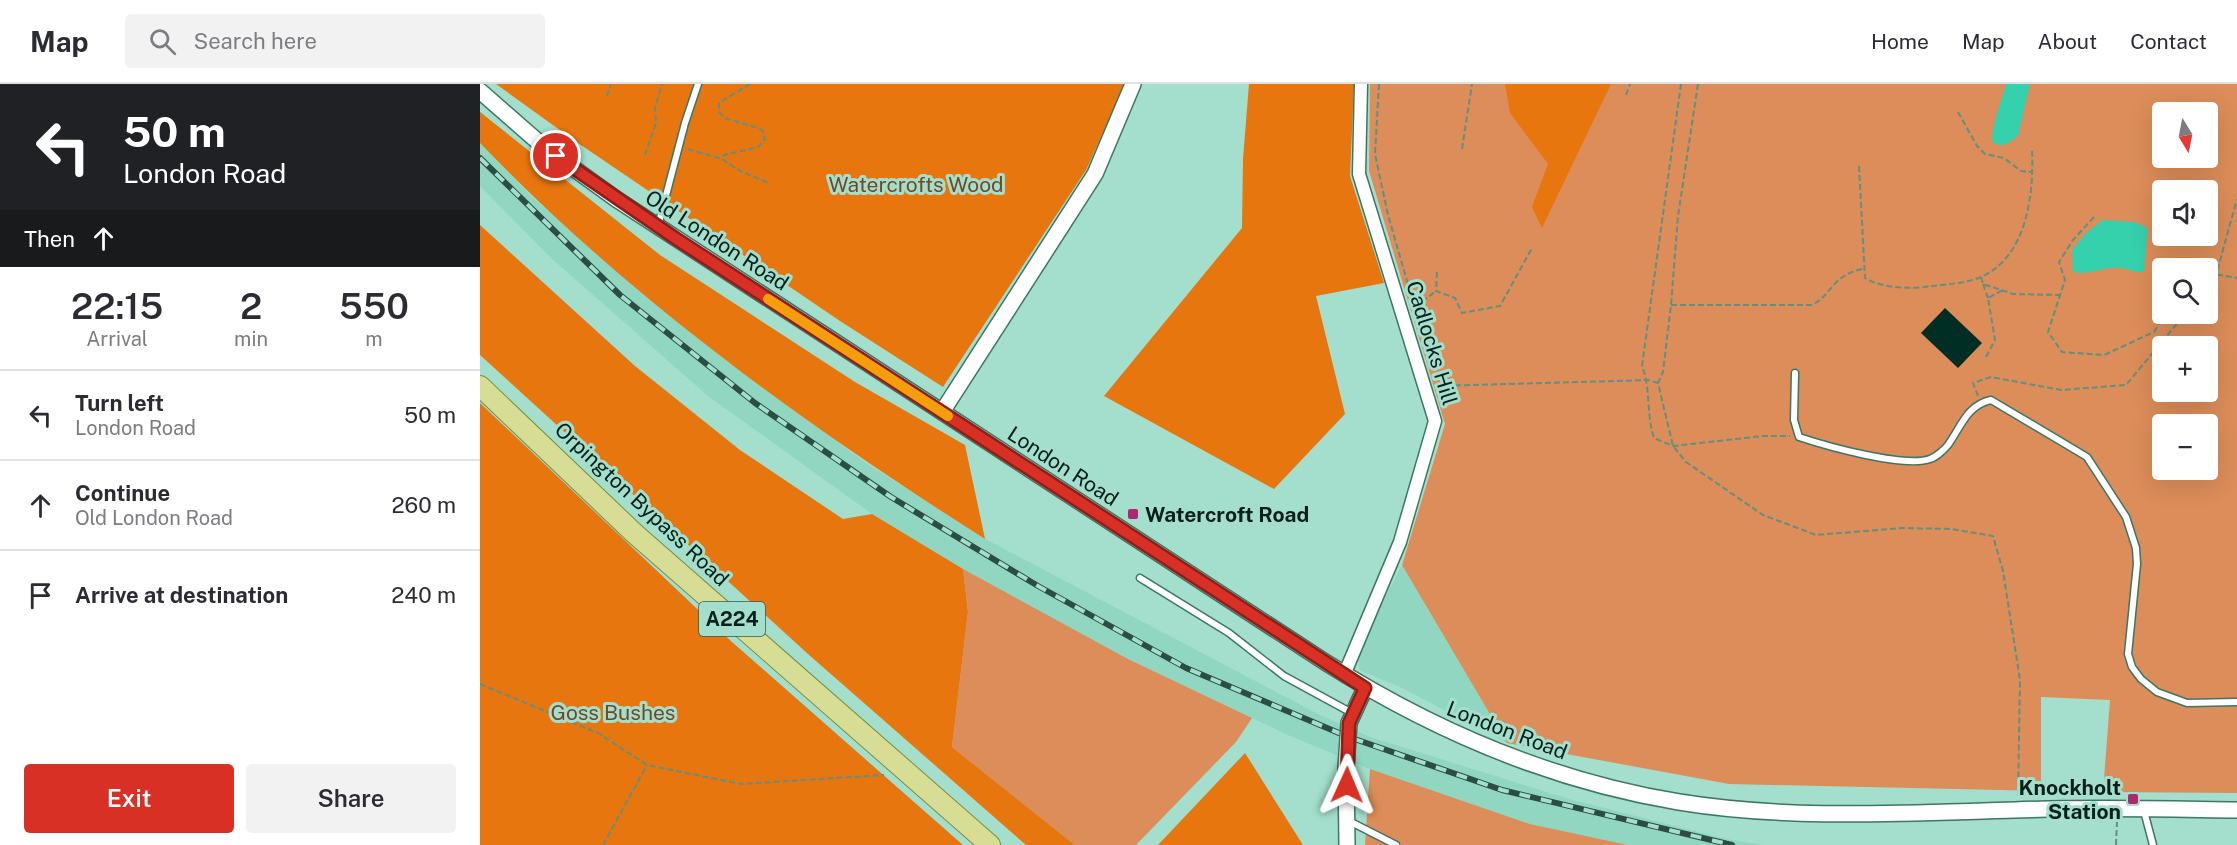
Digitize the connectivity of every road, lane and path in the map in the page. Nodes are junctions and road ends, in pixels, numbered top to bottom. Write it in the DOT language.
graph roads {
  1 [pos="611,84"];
  2 [pos="662,84"];
  3 [pos="698,84"];
  4 [pos="750,84"];
  5 [pos="1133,84"];
  6 [pos="1361,84"];
  7 [pos="1379,84"];
  8 [pos="1472,84"];
  9 [pos="1630,84"];
  10 [pos="1680,84"];
  11 [pos="1698,84"];
  12 [pos="480,91"];
  13 [pos="1626,95"];
  14 [pos="607,96"];
  15 [pos="1958,112"];
  16 [pos="679,146"];
  17 [pos="1462,149"];
  18 [pos="2032,150"];
  19 [pos="645,155"];
  20 [pos="722,159"];
  21 [pos="1859,166"];
  22 [pos="2032,172"];
  23 [pos="769,183"];
  24 [pos="2237,199"];
  25 [pos="2094,217"];
  26 [pos="658,227"];
  27 [pos="1532,248"];
  28 [pos="2218,268"];
  29 [pos="1863,269"];
  30 [pos="1437,272"];
  31 [pos="2218,275"];
  32 [pos="1982,277"];
  33 [pos="2237,279"];
  34 [pos="1983,284"];
  35 [pos="2003,290"];
  36 [pos="1436,291"];
  37 [pos="2059,295"];
  38 [pos="1988,298"];
  39 [pos="1671,305"];
  40 [pos="1415,307"];
  41 [pos="2159,324"];
  42 [pos="2177,324"];
  43 [pos="1421,330"];
  44 [pos="1986,357"];
  45 [pos="1795,373"];
  46 [pos="1648,380"];
  47 [pos="1658,383"];
  48 [pos="480,386"];
  49 [pos="1425,386"];
  50 [pos="1980,403"];
  51 [pos="942,412"];
  52 [pos="1798,437"];
  53 [pos="1673,446"];
  54 [pos="1140,578"];
  55 [pos="1344,675"];
  56 [pos="480,684"];
  57 [pos="1365,688"];
  58 [pos="2237,702"];
  59 [pos="1351,718"];
  60 [pos="647,765"];
  61 [pos="909,774"];
  62 [pos="2018,809"];
  63 [pos="2118,809"];
  64 [pos="2144,810"];
  65 [pos="2237,810"];
  66 [pos="1347,819"];
  67 [pos="603,845"];
  68 [pos="990,845"];
  69 [pos="1347,845"];
  70 [pos="1396,845"];
  71 [pos="2116,845"];
  72 [pos="2152,845"];
  1 -- 14 [label="path"];
  2 -- 19 [label="path"];
  3 -- 16 [label="lane"];
  4 -- 20 [label="path"];
  5 -- 51 [label="street"];
  6 -- 49 [label="street, Cadlocks Hill"];
  7 -- 40 [label="path"];
  8 -- 17 [label="path"];
  9 -- 13 [label="path"];
  10 -- 46 [label="path"];
  11 -- 39 [label="path"];
  12 -- 26 [label="street, Old London Road"];
  15 -- 22 [label="path"];
  16 -- 20 [label="path"];
  16 -- 26 [label="lane"];
  18 -- 22 [label="path"];
  20 -- 23 [label="path"];
  21 -- 29 [label="path"];
  22 -- 32 [label="path"];
  24 -- 28 [label="path"];
  25 -- 37 [label="path"];
  26 -- 51 [label="street, Old London Road"];
  27 -- 36 [label="path"];
  29 -- 32 [label="path"];
  29 -- 39 [label="path"];
  30 -- 36 [label="path"];
  31 -- 33 [label="path"];
  32 -- 34 [label="path"];
  34 -- 35 [label="path"];
  34 -- 38 [label="path"];
  35 -- 37 [label="path"];
  35 -- 38 [label="path"];
  36 -- 40 [label="path"];
  37 -- 41 [label="path"];
  38 -- 44 [label="path"];
  39 -- 47 [label="path"];
  40 -- 43 [label="path"];
  42 -- 50 [label="path"];
  45 -- 52 [label="lane"];
  46 -- 47 [label="path"];
  46 -- 49 [label="path"];
  46 -- 53 [label="path"];
  47 -- 53 [label="path"];
  48 -- 61 [label="main road, Orpington Bypass Road / A224"];
  49 -- 55 [label="street, Cadlocks Hill"];
  50 -- 52 [label="lane"];
  50 -- 58 [label="lane"];
  51 -- 55 [label="street, London Road"];
  52 -- 53 [label="path"];
  53 -- 62 [label="path"];
  54 -- 59 [label="lane"];
  55 -- 57 [label="street, London Road"];
  56 -- 60 [label="path"];
  57 -- 59 [label="street"];
  57 -- 62 [label="street, London Road"];
  59 -- 66 [label="street, bridge"];
  60 -- 61 [label="path"];
  60 -- 67 [label="path"];
  61 -- 68 [label="main road, Orpington Bypass Road / A224"];
  62 -- 63 [label="street, London Road"];
  63 -- 64 [label="street, London Road"];
  63 -- 71 [label="path"];
  64 -- 65 [label="street, London Road"];
  64 -- 72 [label="lane"];
  66 -- 69 [label="street"];
  66 -- 70 [label="lane"];
}
